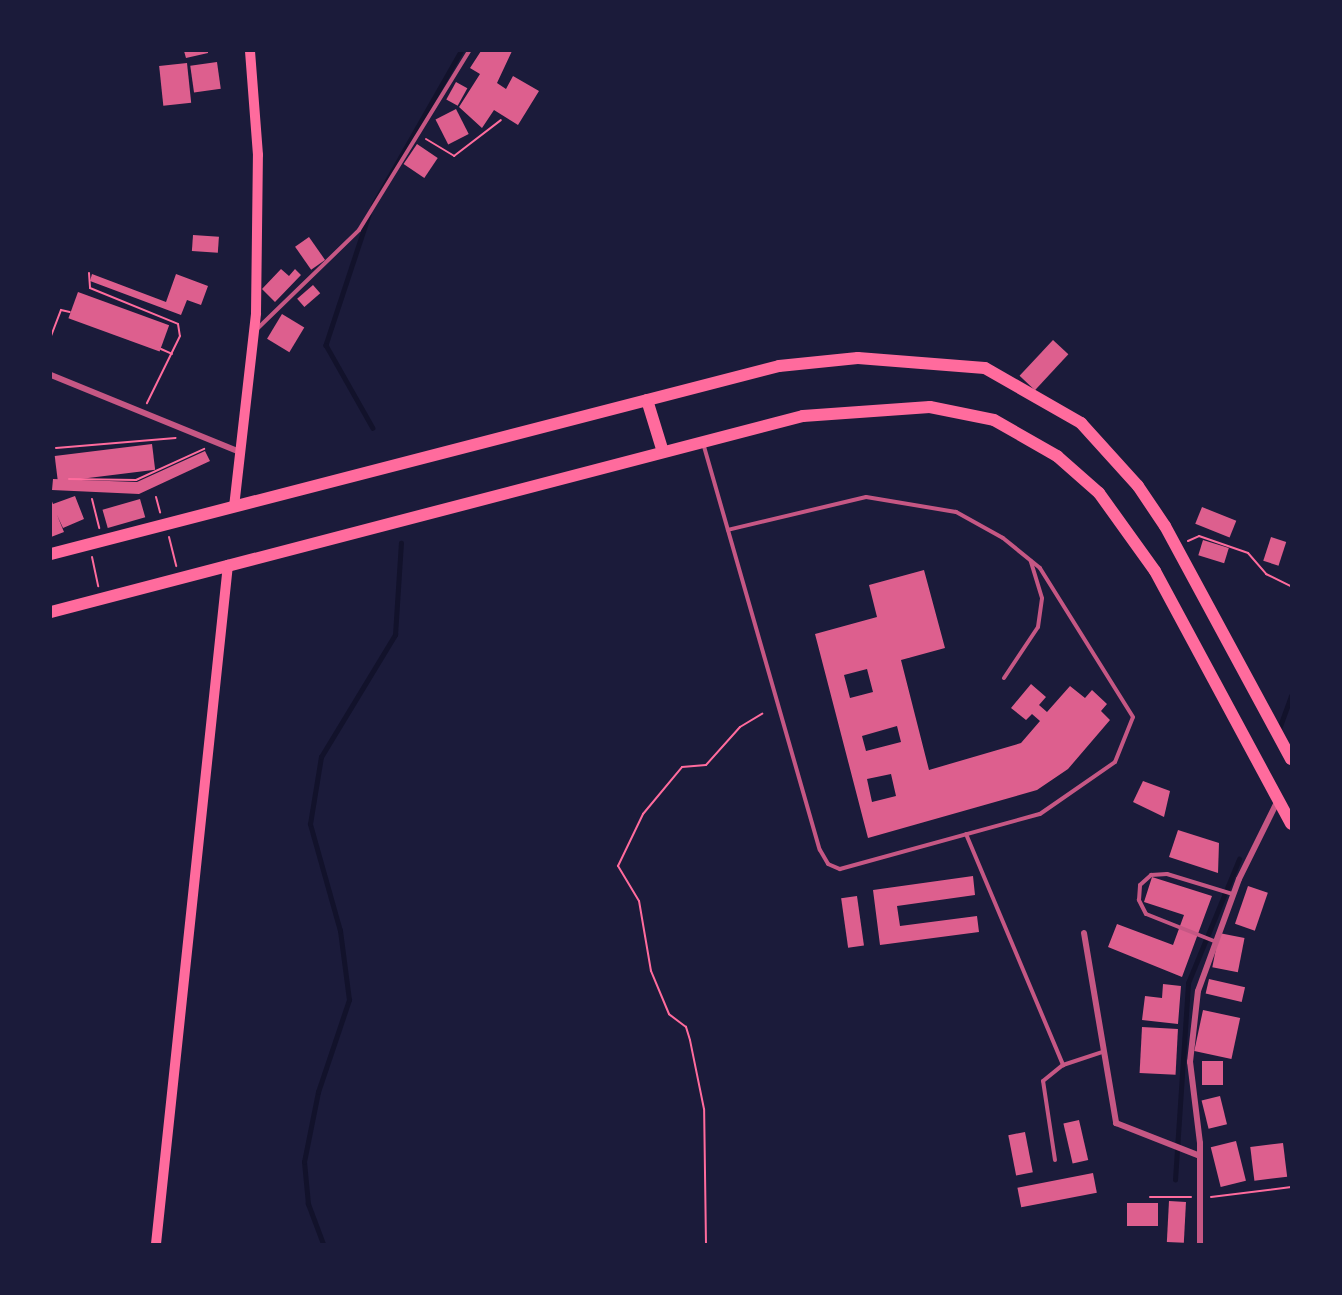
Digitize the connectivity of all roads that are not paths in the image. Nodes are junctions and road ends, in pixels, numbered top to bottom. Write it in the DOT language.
graph roads {
  1 [pos="250,51"];
  2 [pos="469,51"];
  3 [pos="254,332"];
  4 [pos="51,375"];
  5 [pos="648,400"];
  6 [pos="703,442"];
  7 [pos="240,452"];
  8 [pos="663,453"];
  9 [pos="234,507"];
  10 [pos="728,530"];
  11 [pos="51,554"];
  12 [pos="1031,561"];
  13 [pos="228,565"];
  14 [pos="51,612"];
  15 [pos="1004,678"];
  16 [pos="1291,759"];
  17 [pos="1278,800"];
  18 [pos="1291,824"];
  19 [pos="966,834"];
  20 [pos="1232,893"];
  21 [pos="1084,933"];
  22 [pos="1213,940"];
  23 [pos="1102,1052"];
  24 [pos="1063,1065"];
  25 [pos="1200,1156"];
  26 [pos="1054,1160"];
  27 [pos="156,1244"];
  28 [pos="1200,1244"];
  1 -- 3 [label="main road"];
  2 -- 3 [label="lane"];
  3 -- 7 [label="main road"];
  4 -- 7 [label="street"];
  5 -- 8 [label="main road"];
  5 -- 9 [label="main road"];
  5 -- 16 [label="main road"];
  6 -- 8 [label="main road"];
  6 -- 10 [label="lane"];
  6 -- 17 [label="main road"];
  7 -- 9 [label="main road"];
  8 -- 13 [label="main road"];
  9 -- 11 [label="main road"];
  10 -- 12 [label="lane"];
  10 -- 19 [label="lane"];
  12 -- 15 [label="lane"];
  12 -- 19 [label="lane"];
  13 -- 14 [label="main road"];
  13 -- 27 [label="main road"];
  17 -- 18 [label="main road"];
  17 -- 20 [label="street"];
  19 -- 24 [label="lane"];
  20 -- 22 [label="street"];
  20 -- 22 [label="lane"];
  21 -- 23 [label="street"];
  22 -- 25 [label="street"];
  23 -- 24 [label="lane"];
  23 -- 25 [label="street"];
  24 -- 26 [label="lane"];
  25 -- 28 [label="street"];
}
